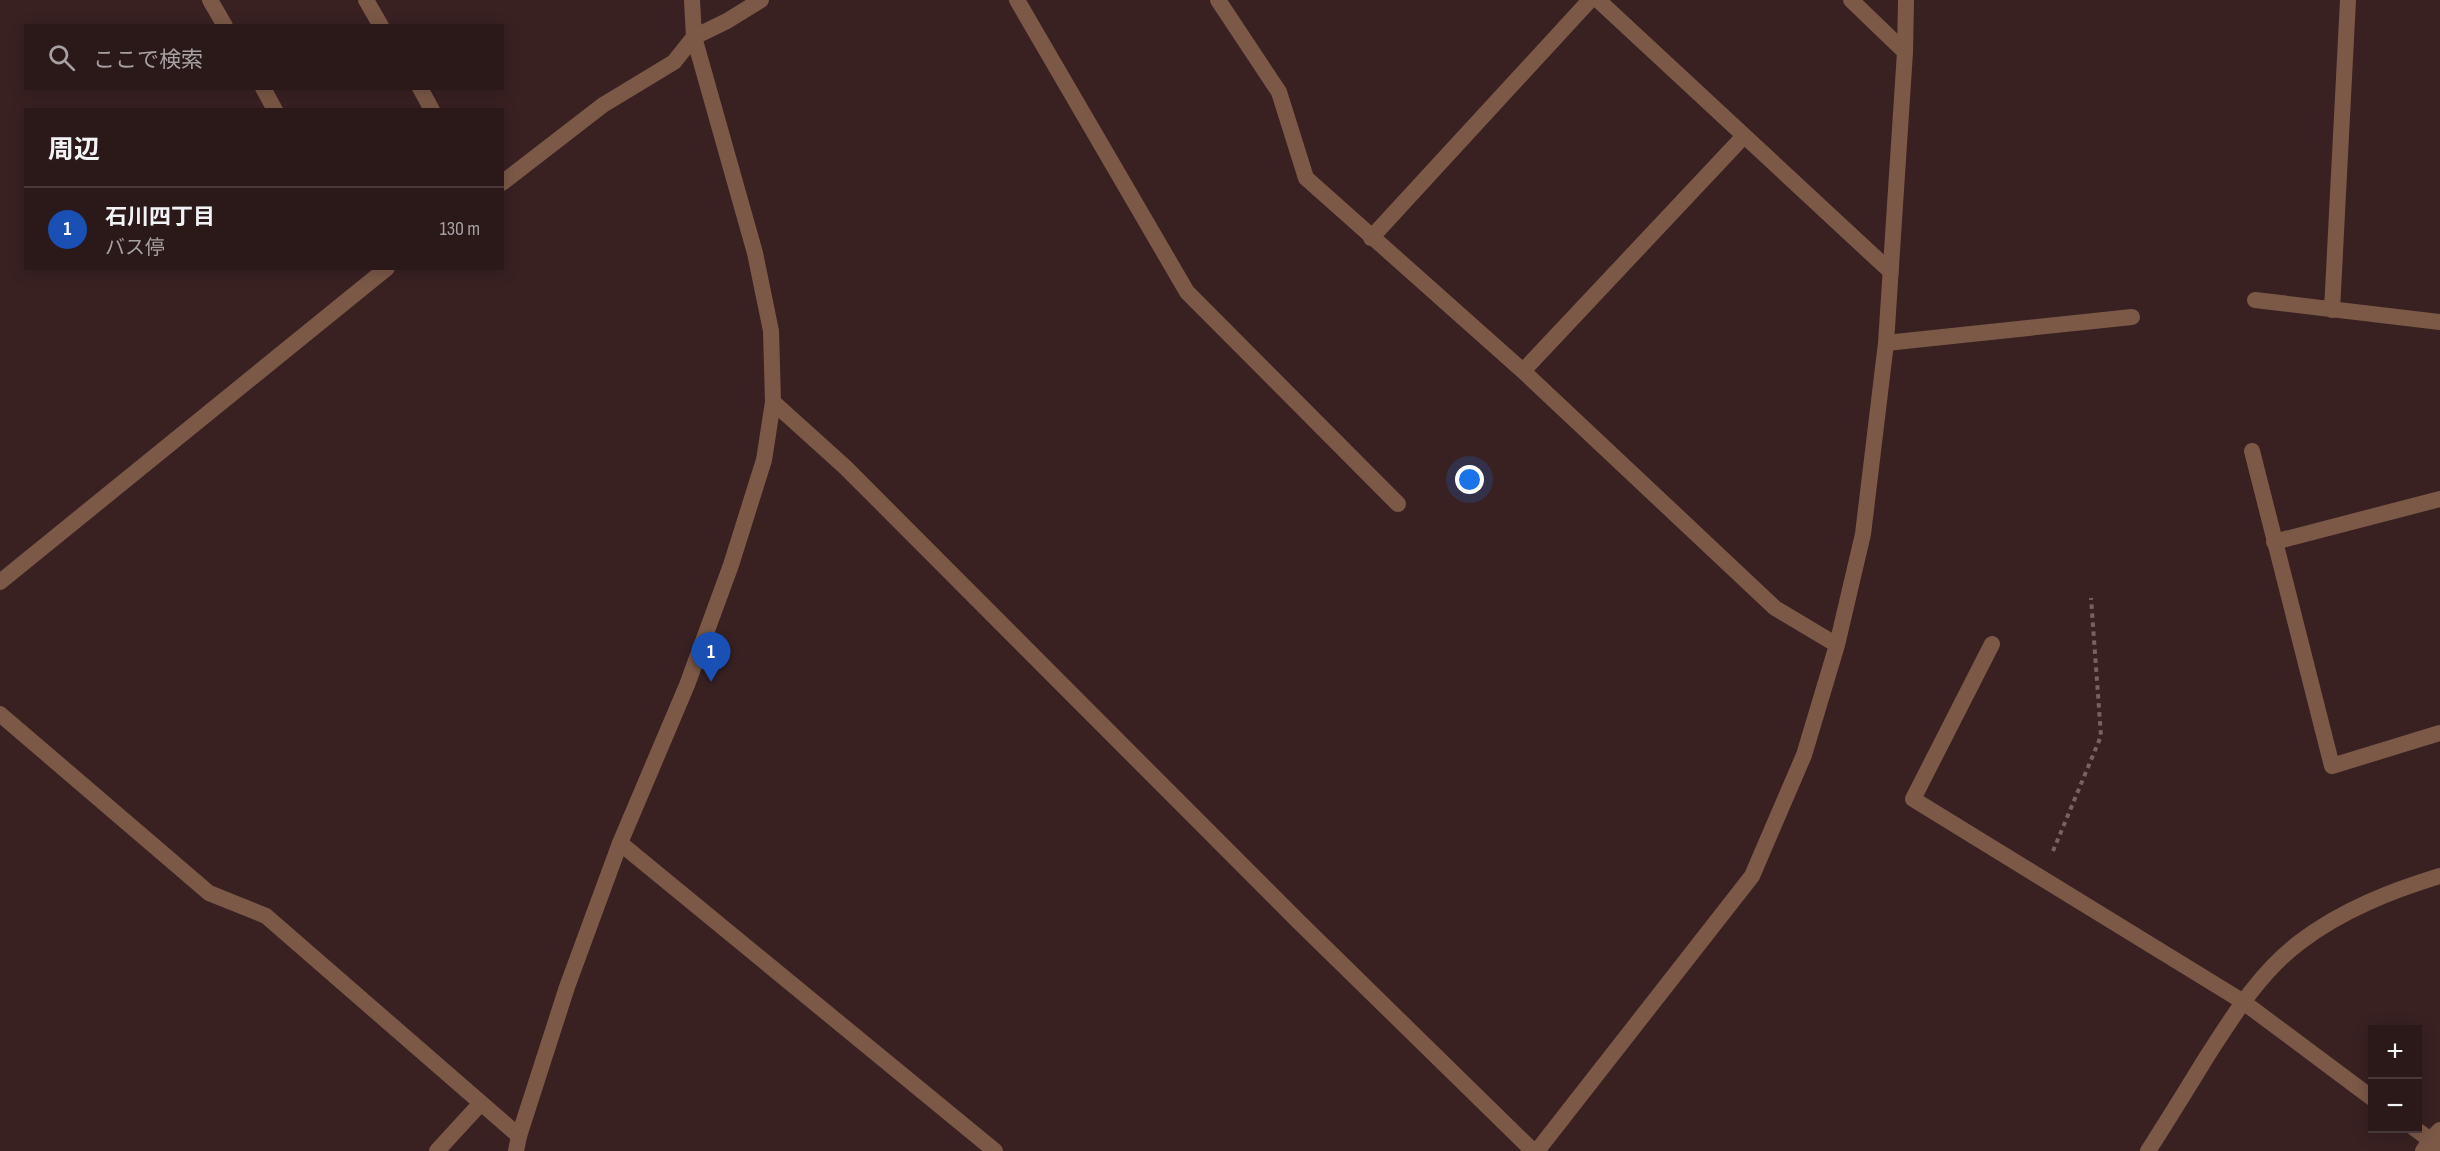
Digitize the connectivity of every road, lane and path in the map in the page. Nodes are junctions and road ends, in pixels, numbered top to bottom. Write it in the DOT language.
graph roads {
  1 [pos="210,0"];
  2 [pos="366,0"];
  3 [pos="692,0"];
  4 [pos="761,0"];
  5 [pos="1017,0"];
  6 [pos="1218,0"];
  7 [pos="1590,0"];
  8 [pos="1598,0"];
  9 [pos="1851,0"];
  10 [pos="1906,0"];
  11 [pos="2348,0"];
  12 [pos="224,24"];
  13 [pos="380,24"];
  14 [pos="694,37"];
  15 [pos="1905,52"];
  16 [pos="264,90"];
  17 [pos="421,90"];
  18 [pos="274,108"];
  19 [pos="431,108"];
  20 [pos="1744,136"];
  21 [pos="504,181"];
  22 [pos="1371,238"];
  23 [pos="378,271"];
  24 [pos="1891,272"];
  25 [pos="2255,300"];
  26 [pos="2332,310"];
  27 [pos="2132,317"];
  28 [pos="2440,322"];
  29 [pos="1886,343"];
  30 [pos="1523,371"];
  31 [pos="773,402"];
  32 [pos="2252,451"];
  33 [pos="2440,499"];
  34 [pos="1398,504"];
  35 [pos="2274,542"];
  36 [pos="0,582"];
  37 [pos="2091,598"];
  38 [pos="1992,644"];
  39 [pos="1837,645"];
  40 [pos="0,714"];
  41 [pos="2440,734"];
  42 [pos="620,843"];
  43 [pos="2440,876"];
  44 [pos="2042,877"];
  45 [pos="2242,1001"];
  46 [pos="2368,1094"];
  47 [pos="481,1103"];
  48 [pos="2421,1133"];
  49 [pos="2433,1142"];
  50 [pos="518,1144"];
  51 [pos="437,1151"];
  52 [pos="995,1151"];
  53 [pos="1535,1151"];
  54 [pos="2148,1151"];
  1 -- 12 [label="street"];
  2 -- 13 [label="street"];
  3 -- 14 [label="street"];
  4 -- 14 [label="street"];
  5 -- 34 [label="street"];
  6 -- 22 [label="street"];
  7 -- 22 [label="street"];
  8 -- 20 [label="street"];
  9 -- 15 [label="street"];
  10 -- 15 [label="street"];
  11 -- 26 [label="street"];
  14 -- 21 [label="street"];
  14 -- 31 [label="street"];
  15 -- 24 [label="street"];
  16 -- 18 [label="street"];
  17 -- 19 [label="street"];
  20 -- 24 [label="street"];
  20 -- 30 [label="street"];
  22 -- 30 [label="street"];
  23 -- 36 [label="street"];
  24 -- 29 [label="street"];
  25 -- 26 [label="street"];
  26 -- 28 [label="street"];
  27 -- 29 [label="street"];
  29 -- 39 [label="street"];
  30 -- 39 [label="street"];
  31 -- 42 [label="street"];
  31 -- 53 [label="street"];
  32 -- 35 [label="street"];
  33 -- 35 [label="street"];
  35 -- 41 [label="street"];
  37 -- 44 [label="path"];
  38 -- 44 [label="street"];
  39 -- 53 [label="street"];
  40 -- 47 [label="street"];
  42 -- 50 [label="street"];
  42 -- 52 [label="street"];
  43 -- 45 [label="street"];
  44 -- 45 [label="street"];
  45 -- 46 [label="street"];
  45 -- 54 [label="street"];
  47 -- 50 [label="street"];
  47 -- 51 [label="street"];
  48 -- 49 [label="street"];
}
